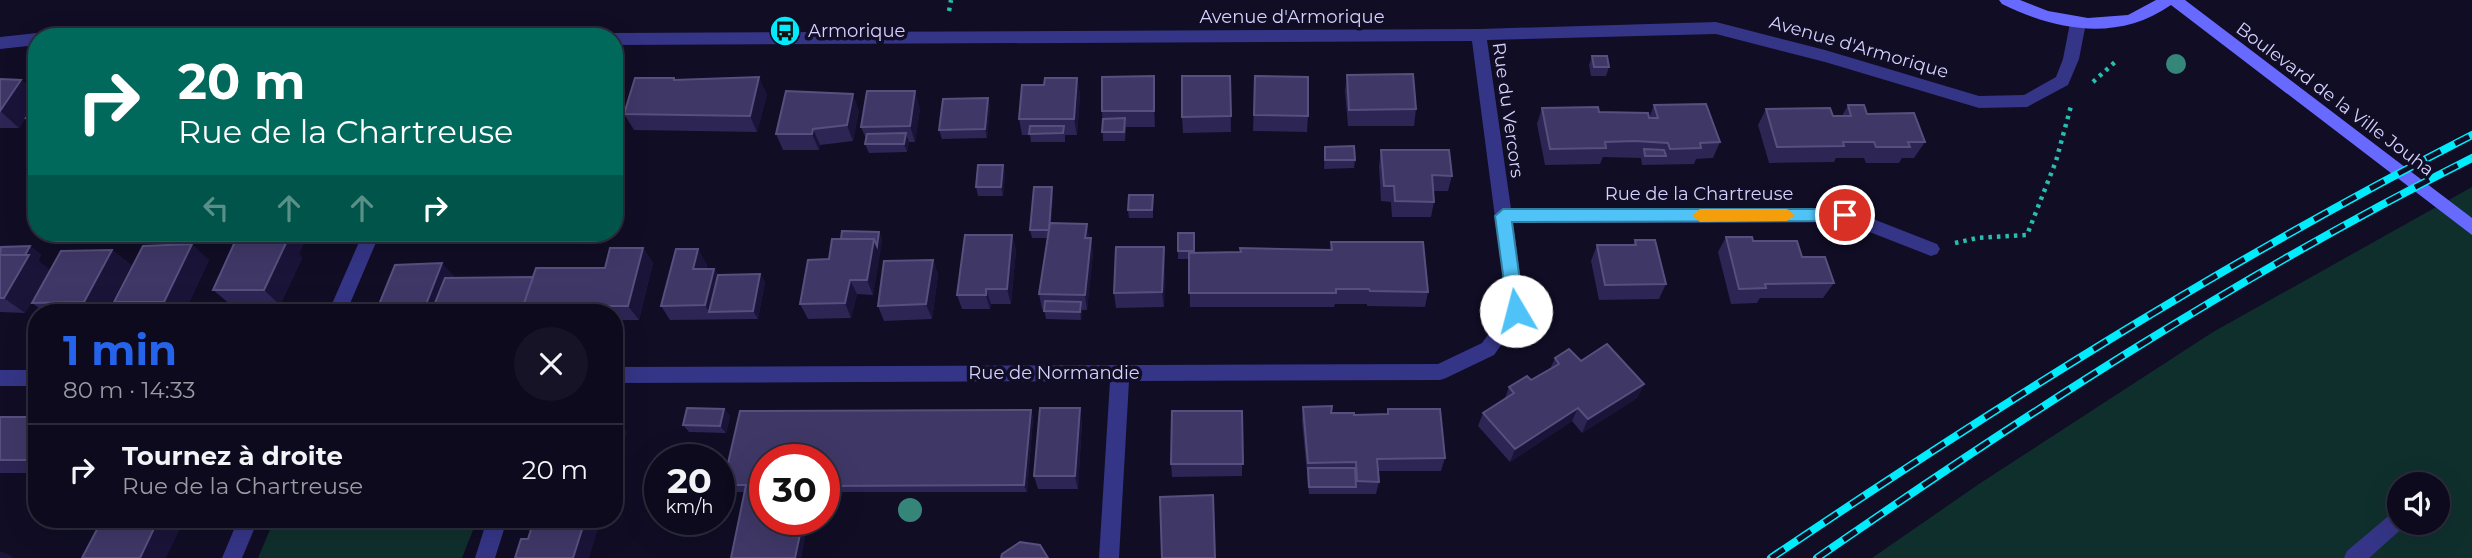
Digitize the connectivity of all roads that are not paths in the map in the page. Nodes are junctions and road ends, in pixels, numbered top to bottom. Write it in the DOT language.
graph roads {
  1 [pos="2007,0"];
  2 [pos="2167,0"];
  3 [pos="2175,0"];
  4 [pos="2078,23"];
  5 [pos="1479,35"];
  6 [pos="623,39"];
  7 [pos="28,41"];
  8 [pos="0,43"];
  9 [pos="1503,216"];
  10 [pos="2472,228"];
  11 [pos="367,242"];
  12 [pos="1931,249"];
  13 [pos="341,304"];
  14 [pos="1488,349"];
  15 [pos="1119,373"];
  16 [pos="623,376"];
  17 [pos="0,378"];
  18 [pos="28,378"];
  19 [pos="245,528"];
  20 [pos="494,528"];
  21 [pos="2387,529"];
  22 [pos="232,558"];
  23 [pos="485,558"];
  24 [pos="1109,558"];
  25 [pos="2354,558"];
  1 -- 4 [label="main road"];
  2 -- 4 [label="main road"];
  3 -- 10 [label="main road, Boulevard de la Ville Jouha"];
  4 -- 5 [label="street, Avenue d'Armorique"];
  5 -- 6 [label="street, Avenue d'Armorique"];
  5 -- 9 [label="street, Rue du Vercors"];
  7 -- 8 [label="street"];
  9 -- 12 [label="street, Rue de la Chartreuse"];
  9 -- 14 [label="street, Rue du Vercors"];
  11 -- 13 [label="street"];
  14 -- 15 [label="street, Rue de Normandie"];
  15 -- 16 [label="street, Rue de Normandie"];
  15 -- 24 [label="street"];
  17 -- 18 [label="street"];
  19 -- 22 [label="street"];
  20 -- 23 [label="street"];
  21 -- 25 [label="street"];
}
